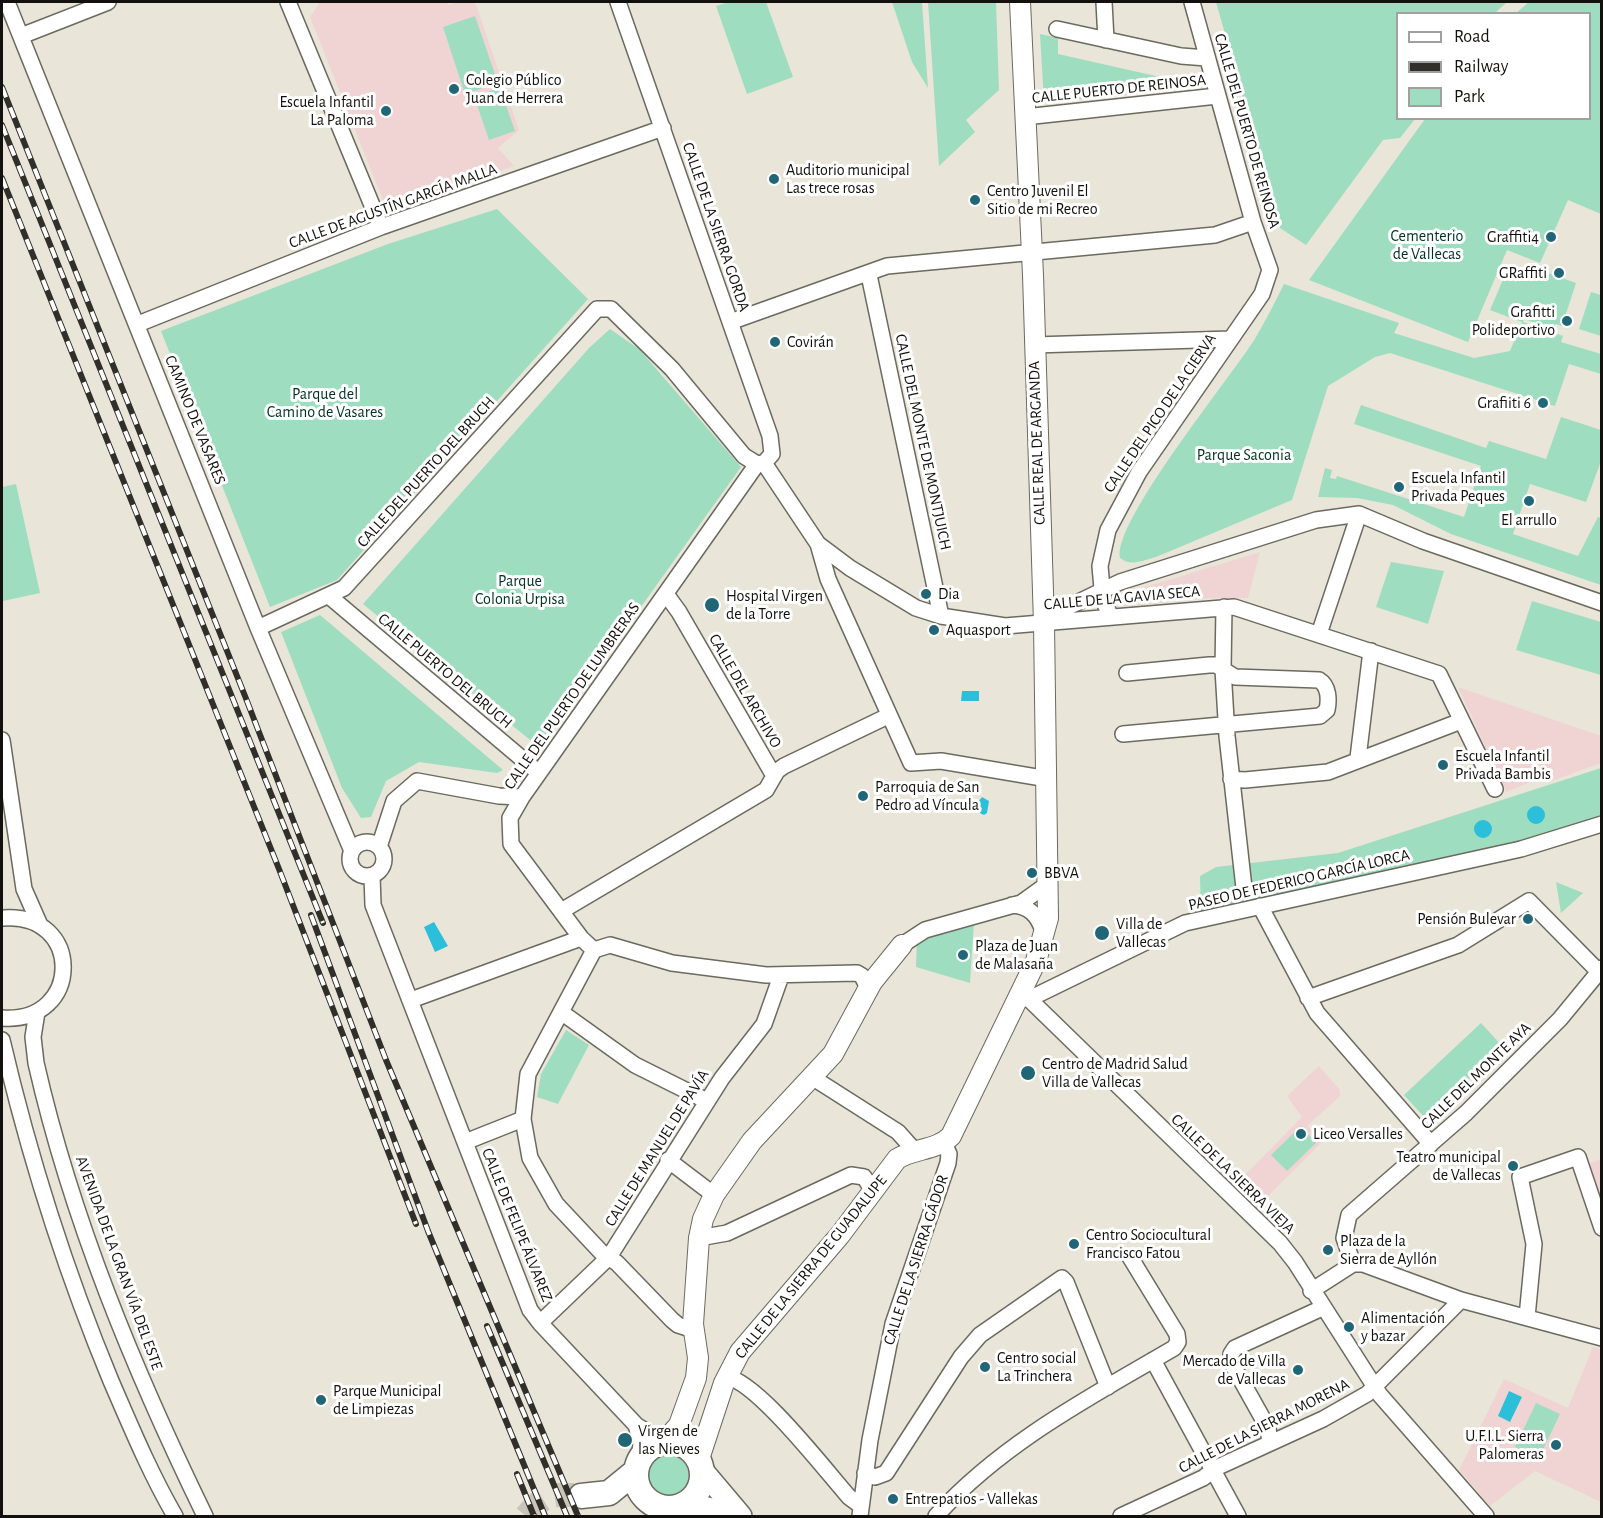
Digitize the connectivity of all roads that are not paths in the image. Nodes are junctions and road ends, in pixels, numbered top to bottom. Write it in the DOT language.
graph roads {
  1 [pos="7,2"];
  2 [pos="108,2"];
  3 [pos="288,2"];
  4 [pos="618,2"];
  5 [pos="1020,2"];
  6 [pos="1104,2"];
  7 [pos="1191,2"];
  8 [pos="1058,29"];
  9 [pos="21,36"];
  10 [pos="1106,40"];
  11 [pos="1207,58"];
  12 [pos="1217,96"];
  13 [pos="1025,117"];
  14 [pos="663,128"];
  15 [pos="1253,222"];
  16 [pos="381,227"];
  17 [pos="1032,251"];
  18 [pos="1270,270"];
  19 [pos="869,275"];
  20 [pos="730,322"];
  21 [pos="138,324"];
  22 [pos="1231,339"];
  23 [pos="1034,345"];
  24 [pos="760,463"];
  25 [pos="1359,514"];
  26 [pos="818,544"];
  27 [pos="1102,589"];
  28 [pos="666,594"];
  29 [pos="328,596"];
  30 [pos="1602,603"];
  31 [pos="1224,607"];
  32 [pos="941,616"];
  33 [pos="1111,617"];
  34 [pos="1044,623"];
  35 [pos="258,628"];
  36 [pos="1319,634"];
  37 [pos="1371,651"];
  38 [pos="1223,669"];
  39 [pos="1127,673"];
  40 [pos="888,716"];
  41 [pos="1461,721"];
  42 [pos="1226,726"];
  43 [pos="1122,734"];
  44 [pos="2,740"];
  45 [pos="1358,758"];
  46 [pos="539,773"];
  47 [pos="774,776"];
  48 [pos="1231,778"];
  49 [pos="1048,779"];
  50 [pos="1495,789"];
  51 [pos="522,797"];
  52 [pos="1602,824"];
  53 [pos="379,847"];
  54 [pos="352,850"];
  55 [pos="372,875"];
  56 [pos="1046,885"];
  57 [pos="1244,888"];
  58 [pos="1012,905"];
  59 [pos="1260,906"];
  60 [pos="563,910"];
  61 [pos="2,918"];
  62 [pos="39,923"];
  63 [pos="1043,931"];
  64 [pos="581,938"];
  65 [pos="902,945"];
  66 [pos="598,948"];
  67 [pos="1600,970"];
  68 [pos="781,976"];
  69 [pos="868,988"];
  70 [pos="1308,998"];
  71 [pos="1022,999"];
  72 [pos="411,1000"];
  73 [pos="38,1012"];
  74 [pos="561,1012"];
  75 [pos="2,1018"];
  76 [pos="2,1040"];
  77 [pos="817,1072"];
  78 [pos="707,1101"];
  79 [pos="523,1119"];
  80 [pos="465,1142"];
  81 [pos="944,1143"];
  82 [pos="1431,1144"];
  83 [pos="915,1151"];
  84 [pos="668,1160"];
  85 [pos="873,1191"];
  86 [pos="714,1195"];
  87 [pos="1602,1228"];
  88 [pos="699,1238"];
  89 [pos="609,1257"];
  90 [pos="1130,1257"];
  91 [pos="1358,1264"];
  92 [pos="1311,1291"];
  93 [pos="1461,1300"];
  94 [pos="1322,1308"];
  95 [pos="1527,1317"];
  96 [pos="540,1323"];
  97 [pos="693,1330"];
  98 [pos="1602,1338"];
  99 [pos="1153,1360"];
  100 [pos="726,1377"];
  101 [pos="1108,1387"];
  102 [pos="1375,1388"];
  103 [pos="636,1425"];
  104 [pos="663,1442"];
  105 [pos="1270,1443"];
  106 [pos="701,1465"];
  107 [pos="638,1466"];
  108 [pos="1212,1471"];
  109 [pos="865,1473"];
  110 [pos="160,1491"];
  111 [pos="581,1496"];
  112 [pos="673,1510"];
  113 [pos="861,1511"];
  114 [pos="1137,1513"];
  115 [pos="166,1516"];
  116 [pos="175,1516"];
  117 [pos="205,1516"];
  118 [pos="721,1516"];
  119 [pos="741,1516"];
  120 [pos="936,1516"];
  121 [pos="1121,1516"];
  122 [pos="1238,1516"];
  123 [pos="1486,1516"];
  1 -- 9 [label="street, CAMINO DE VASARES"];
  2 -- 9 [label="street"];
  3 -- 16 [label="street"];
  4 -- 14 [label="street, CALLE DE LA SIERRA GORDA"];
  5 -- 13 [label="street, CALLE REAL DE ARGANDA"];
  6 -- 10 [label="street"];
  7 -- 11 [label="street, CALLE DEL PUERTO DE REINOSA"];
  8 -- 10 [label="street"];
  9 -- 21 [label="street, CAMINO DE VASARES"];
  10 -- 11 [label="street"];
  11 -- 12 [label="street, CALLE DEL PUERTO DE REINOSA"];
  12 -- 13 [label="street, CALLE PUERTO DE REINOSA"];
  12 -- 15 [label="street, CALLE DEL PUERTO DE REINOSA"];
  13 -- 17 [label="street, CALLE REAL DE ARGANDA"];
  14 -- 16 [label="street, CALLE DE AGUSTÍN GARCÍA MALLA"];
  14 -- 20 [label="street, CALLE DE LA SIERRA GORDA"];
  15 -- 17 [label="street"];
  15 -- 18 [label="street, CALLE DEL PUERTO DE REINOSA"];
  16 -- 21 [label="street, CALLE DE AGUSTÍN GARCÍA MALLA"];
  17 -- 19 [label="street"];
  17 -- 23 [label="street, CALLE REAL DE ARGANDA"];
  18 -- 22 [label="street, CALLE DEL PICO DE LA CIERVA"];
  19 -- 20 [label="street"];
  19 -- 32 [label="street, CALLE DEL MONTE DE MONTJUICH"];
  20 -- 24 [label="street, CALLE DE LA SIERRA GORDA"];
  21 -- 35 [label="street, CAMINO DE VASARES"];
  22 -- 23 [label="street"];
  22 -- 27 [label="street, CALLE DEL PICO DE LA CIERVA"];
  23 -- 34 [label="street, CALLE REAL DE ARGANDA"];
  24 -- 26 [label="street"];
  24 -- 28 [label="street, CALLE DEL PUERTO DE LUMBRERAS"];
  24 -- 29 [label="street, CALLE DEL PUERTO DEL BRUCH"];
  25 -- 27 [label="street"];
  25 -- 30 [label="street"];
  25 -- 36 [label="street"];
  26 -- 32 [label="street, CALLE DE LA GAVIA SECA"];
  26 -- 40 [label="street"];
  27 -- 33 [label="street, CALLE DEL PICO DE LA CIERVA"];
  27 -- 34 [label="street"];
  28 -- 46 [label="street, CALLE DEL PUERTO DE LUMBRERAS"];
  28 -- 47 [label="street, CALLE DEL ARCHIVO"];
  29 -- 35 [label="street, CALLE DEL PUERTO DEL BRUCH"];
  29 -- 46 [label="street, CALLE PUERTO DEL BRUCH"];
  31 -- 33 [label="street, CALLE DE LA GAVIA SECA"];
  31 -- 36 [label="street, CALLE DE LA GAVIA SECA"];
  31 -- 38 [label="street"];
  32 -- 34 [label="street, CALLE DE LA GAVIA SECA"];
  33 -- 34 [label="street, CALLE DE LA GAVIA SECA"];
  34 -- 49 [label="street, CALLE REAL DE ARGANDA"];
  35 -- 54 [label="street, CAMINO DE VASARES"];
  36 -- 37 [label="street, CALLE DE LA GAVIA SECA"];
  37 -- 41 [label="street, CALLE DE LA GAVIA SECA"];
  37 -- 45 [label="street"];
  38 -- 39 [label="street"];
  38 -- 42 [label="street"];
  38 -- 42 [label="street"];
  40 -- 47 [label="street"];
  40 -- 49 [label="street"];
  41 -- 45 [label="street"];
  41 -- 50 [label="street"];
  42 -- 43 [label="street"];
  42 -- 48 [label="street"];
  44 -- 62 [label="street"];
  45 -- 48 [label="street"];
  46 -- 51 [label="street, CALLE DEL PUERTO DE LUMBRERAS"];
  47 -- 60 [label="street"];
  48 -- 57 [label="street"];
  49 -- 56 [label="street, CALLE REAL DE ARGANDA"];
  51 -- 53 [label="street"];
  51 -- 60 [label="street, CALLE DEL PUERTO DE LUMBRERAS"];
  52 -- 59 [label="street, PASEO DE FEDERICO GARCÍA LORCA"];
  53 -- 54 [label="street"];
  53 -- 55 [label="street"];
  54 -- 55 [label="street"];
  55 -- 72 [label="street, CALLE DE FELIPE ÁLVAREZ"];
  56 -- 58 [label="street"];
  56 -- 63 [label="street"];
  58 -- 63 [label="street"];
  58 -- 65 [label="street"];
  59 -- 70 [label="street"];
  59 -- 71 [label="street, PASEO DE FEDERICO GARCÍA LORCA"];
  60 -- 64 [label="street, CALLE DEL PUERTO DE LUMBRERAS"];
  61 -- 62 [label="street"];
  62 -- 73 [label="street"];
  63 -- 71 [label="street"];
  64 -- 66 [label="street, CALLE DEL PUERTO DE LUMBRERAS"];
  64 -- 72 [label="street"];
  65 -- 69 [label="street"];
  66 -- 68 [label="street"];
  66 -- 74 [label="street"];
  67 -- 70 [label="street"];
  67 -- 82 [label="street, CALLE DEL MONTE AYA"];
  68 -- 69 [label="street"];
  68 -- 78 [label="street, CALLE DE MANUEL DE PAVÍA"];
  69 -- 77 [label="street"];
  70 -- 82 [label="street"];
  71 -- 81 [label="street"];
  71 -- 92 [label="street, CALLE DE LA SIERRA VIEJA"];
  72 -- 80 [label="street, CALLE DE FELIPE ÁLVAREZ"];
  73 -- 75 [label="street"];
  73 -- 117 [label="street, AVENIDA DE LA GRAN VÍA DEL ESTE"];
  74 -- 78 [label="street"];
  74 -- 79 [label="street"];
  76 -- 110 [label="street"];
  77 -- 83 [label="street"];
  77 -- 86 [label="street"];
  78 -- 84 [label="street, CALLE DE MANUEL DE PAVÍA"];
  79 -- 80 [label="street, CALLE DE FELIPE ÁLVAREZ"];
  79 -- 89 [label="street"];
  80 -- 96 [label="street, CALLE DE FELIPE ÁLVAREZ"];
  81 -- 83 [label="street, CALLE DE LA SIERRA DE GUADALUPE"];
  81 -- 109 [label="street, CALLE DE LA SIERRA GÁDOR"];
  82 -- 91 [label="street, CALLE DEL MONTE AYA"];
  83 -- 85 [label="street, CALLE DE LA SIERRA DE GUADALUPE"];
  84 -- 86 [label="street"];
  84 -- 89 [label="street, CALLE DE MANUEL DE PAVÍA"];
  85 -- 88 [label="street"];
  85 -- 100 [label="street, CALLE DE LA SIERRA DE GUADALUPE"];
  86 -- 88 [label="street"];
  87 -- 95 [label="street"];
  88 -- 97 [label="street"];
  89 -- 96 [label="street, CALLE DE MANUEL DE PAVÍA"];
  89 -- 97 [label="street"];
  90 -- 99 [label="street"];
  91 -- 92 [label="street"];
  91 -- 93 [label="street"];
  92 -- 94 [label="street, CALLE DE LA SIERRA VIEJA"];
  93 -- 95 [label="street"];
  93 -- 102 [label="street, CALLE DE LA SIERRA MORENA"];
  94 -- 102 [label="street, CALLE DE LA SIERRA VIEJA"];
  94 -- 105 [label="street"];
  95 -- 98 [label="street"];
  96 -- 103 [label="street, CALLE DE FELIPE ÁLVAREZ"];
  97 -- 104 [label="street"];
  99 -- 101 [label="street"];
  99 -- 108 [label="street"];
  100 -- 106 [label="street, CALLE DE LA SIERRA DE GUADALUPE"];
  100 -- 113 [label="street"];
  101 -- 109 [label="street"];
  101 -- 120 [label="street"];
  102 -- 105 [label="street, CALLE DE LA SIERRA MORENA"];
  102 -- 123 [label="street, CALLE DE LA SIERRA VIEJA"];
  103 -- 104 [label="street, CALLE DE FELIPE ÁLVAREZ"];
  103 -- 107 [label="street"];
  104 -- 106 [label="main road"];
  104 -- 107 [label="main road"];
  105 -- 108 [label="street, CALLE DE LA SIERRA MORENA"];
  106 -- 112 [label="main road"];
  106 -- 119 [label="main road"];
  107 -- 111 [label="main road"];
  107 -- 112 [label="main road"];
  108 -- 114 [label="street, CALLE DE LA SIERRA MORENA"];
  108 -- 122 [label="street"];
  109 -- 113 [label="street, CALLE DE LA SIERRA GÁDOR"];
  110 -- 115 [label="street"];
  110 -- 116 [label="street"];
  112 -- 118 [label="main road"];
  114 -- 121 [label="street, CALLE DE LA SIERRA MORENA"];
}
